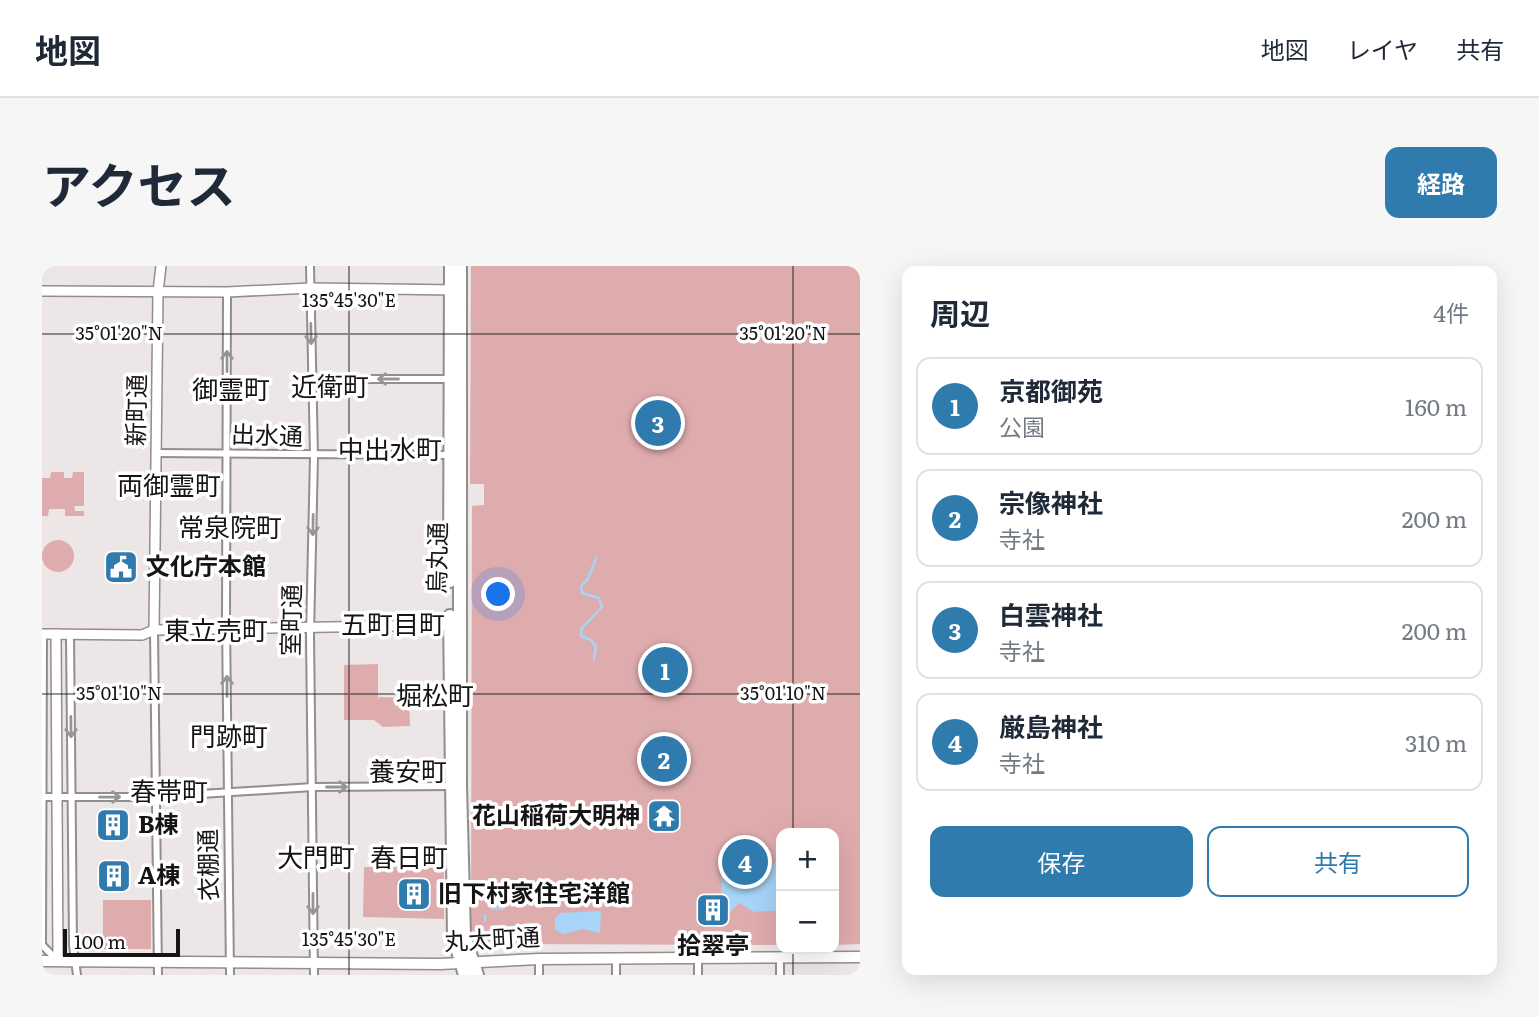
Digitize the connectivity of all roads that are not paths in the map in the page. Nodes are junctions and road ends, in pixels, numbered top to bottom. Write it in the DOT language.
graph roads {
  1 [pos="161,266"];
  2 [pos="310,266"];
  3 [pos="451,266"];
  4 [pos="460,266"];
  5 [pos="311,288"];
  6 [pos="42,290"];
  7 [pos="455,290"];
  8 [pos="158,292"];
  9 [pos="227,292"];
  10 [pos="312,379"];
  11 [pos="450,379"];
  12 [pos="156,453"];
  13 [pos="227,454"];
  14 [pos="456,455"];
  15 [pos="314,456"];
  16 [pos="454,625"];
  17 [pos="311,627"];
  18 [pos="227,629"];
  19 [pos="154,630"];
  20 [pos="43,634"];
  21 [pos="56,634"];
  22 [pos="70,634"];
  23 [pos="455,786"];
  24 [pos="313,787"];
  25 [pos="228,791"];
  26 [pos="43,797"];
  27 [pos="154,797"];
  28 [pos="57,798"];
  29 [pos="72,798"];
  30 [pos="58,899"];
  31 [pos="72,900"];
  32 [pos="780,957"];
  33 [pos="860,957"];
  34 [pos="539,958"];
  35 [pos="616,958"];
  36 [pos="698,958"];
  37 [pos="158,960"];
  38 [pos="42,961"];
  39 [pos="58,961"];
  40 [pos="76,961"];
  41 [pos="230,961"];
  42 [pos="314,961"];
  43 [pos="466,966"];
  44 [pos="77,975"];
  45 [pos="158,975"];
  46 [pos="230,975"];
  47 [pos="314,975"];
  48 [pos="477,975"];
  49 [pos="539,975"];
  50 [pos="616,975"];
  51 [pos="698,975"];
  52 [pos="780,975"];
  1 -- 8 [label="street, 新町通"];
  2 -- 5 [label="street, 室町通"];
  3 -- 7 [label="highway, 烏丸通"];
  4 -- 7 [label="highway, 烏丸通"];
  5 -- 7 [label="street"];
  5 -- 9 [label="street"];
  5 -- 10 [label="street, 室町通, one-way"];
  6 -- 8 [label="street"];
  7 -- 11 [label="highway, 烏丸通"];
  7 -- 14 [label="highway, 烏丸通"];
  8 -- 9 [label="street"];
  8 -- 12 [label="street, 新町通"];
  13 -- 9 [label="street, 衣棚通, one-way"];
  11 -- 10 [label="street, one-way"];
  10 -- 15 [label="street, 室町通"];
  11 -- 14 [label="highway, 烏丸通"];
  12 -- 13 [label="street, 出水通"];
  12 -- 19 [label="street, 新町通"];
  13 -- 15 [label="street, 出水通"];
  13 -- 18 [label="street, 衣棚通"];
  14 -- 15 [label="street, 出水通"];
  14 -- 16 [label="highway, 烏丸通"];
  15 -- 17 [label="street, 室町通, one-way"];
  16 -- 17 [label="street"];
  16 -- 23 [label="highway, 烏丸通"];
  17 -- 18 [label="street"];
  17 -- 24 [label="street, 室町通"];
  18 -- 19 [label="street"];
  25 -- 18 [label="street, 衣棚通, one-way"];
  19 -- 22 [label="street"];
  19 -- 27 [label="street, 新町通"];
  20 -- 21 [label="street"];
  20 -- 26 [label="street"];
  21 -- 22 [label="street"];
  21 -- 28 [label="street"];
  22 -- 29 [label="street, one-way"];
  24 -- 23 [label="street, one-way"];
  23 -- 43 [label="highway, 烏丸通"];
  24 -- 25 [label="street"];
  24 -- 42 [label="street, 室町通, one-way"];
  25 -- 27 [label="street"];
  25 -- 41 [label="street, 衣棚通"];
  26 -- 28 [label="street"];
  26 -- 39 [label="street"];
  29 -- 27 [label="street, one-way"];
  27 -- 37 [label="street, 新町通"];
  28 -- 29 [label="street"];
  28 -- 30 [label="street"];
  29 -- 31 [label="street"];
  30 -- 31 [label="street"];
  30 -- 39 [label="street"];
  31 -- 40 [label="street"];
  32 -- 33 [label="main road, 丸太町通"];
  32 -- 36 [label="main road, 丸太町通"];
  32 -- 52 [label="street"];
  34 -- 35 [label="main road, 丸太町通"];
  34 -- 43 [label="main road, 丸太町通"];
  34 -- 49 [label="street"];
  35 -- 36 [label="main road, 丸太町通"];
  35 -- 50 [label="street"];
  36 -- 51 [label="street"];
  37 -- 40 [label="main road, 丸太町通"];
  37 -- 41 [label="main road, 丸太町通"];
  37 -- 45 [label="street, 新町通"];
  38 -- 39 [label="main road, 丸太町通"];
  39 -- 40 [label="main road, 丸太町通"];
  40 -- 44 [label="street"];
  41 -- 42 [label="main road, 丸太町通"];
  41 -- 46 [label="street, 衣棚通"];
  42 -- 43 [label="main road, 丸太町通"];
  42 -- 47 [label="street, 室町通"];
  43 -- 48 [label="highway, 烏丸通"];
}
